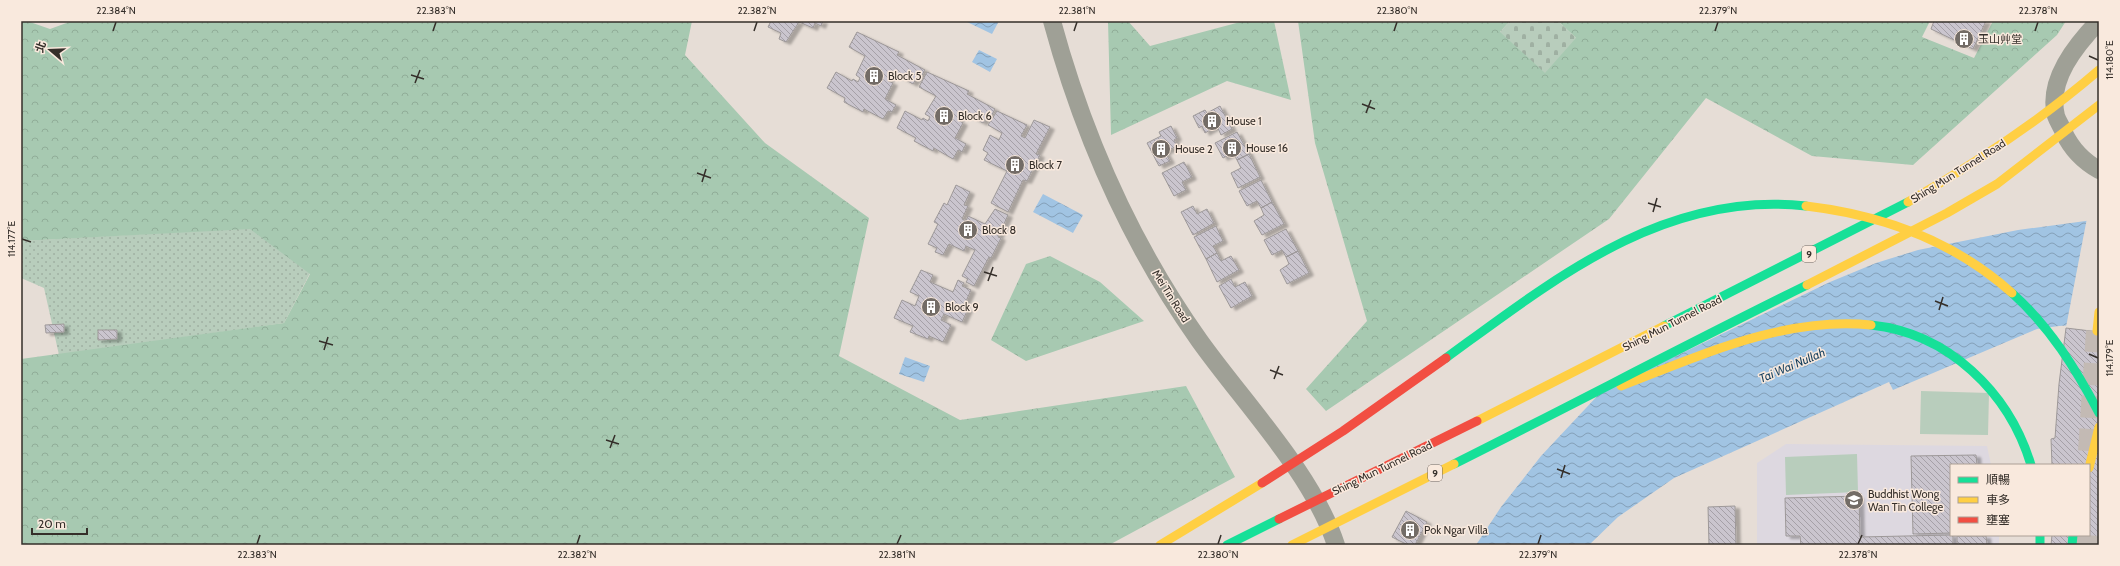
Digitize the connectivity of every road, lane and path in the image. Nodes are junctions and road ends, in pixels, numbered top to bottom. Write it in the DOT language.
graph roads {
  1 [pos="1052,21"];
  2 [pos="2099,21"];
  3 [pos="2099,70"];
  4 [pos="2099,105"];
  5 [pos="2099,170"];
  6 [pos="2099,312"];
  7 [pos="2097,331"];
  8 [pos="1578,402"];
  9 [pos="2099,413"];
  10 [pos="2099,427"];
  11 [pos="2031,464"];
  12 [pos="2090,464"];
  13 [pos="1160,545"];
  14 [pos="1227,545"];
  15 [pos="1292,545"];
  16 [pos="1336,545"];
  1 -- 16 [label="street, Mei Tin Road"];
  2 -- 5 [label="street"];
  3 -- 14 [label="main road, Shing Mun Tunnel Road / 9, bridge"];
  4 -- 8 [label="main road, 9, bridge"];
  6 -- 7 [label="main road"];
  8 -- 11 [label="main road, bridge"];
  8 -- 15 [label="main road, 9, bridge"];
  9 -- 13 [label="main road, bridge"];
  10 -- 12 [label="main road"];
}
